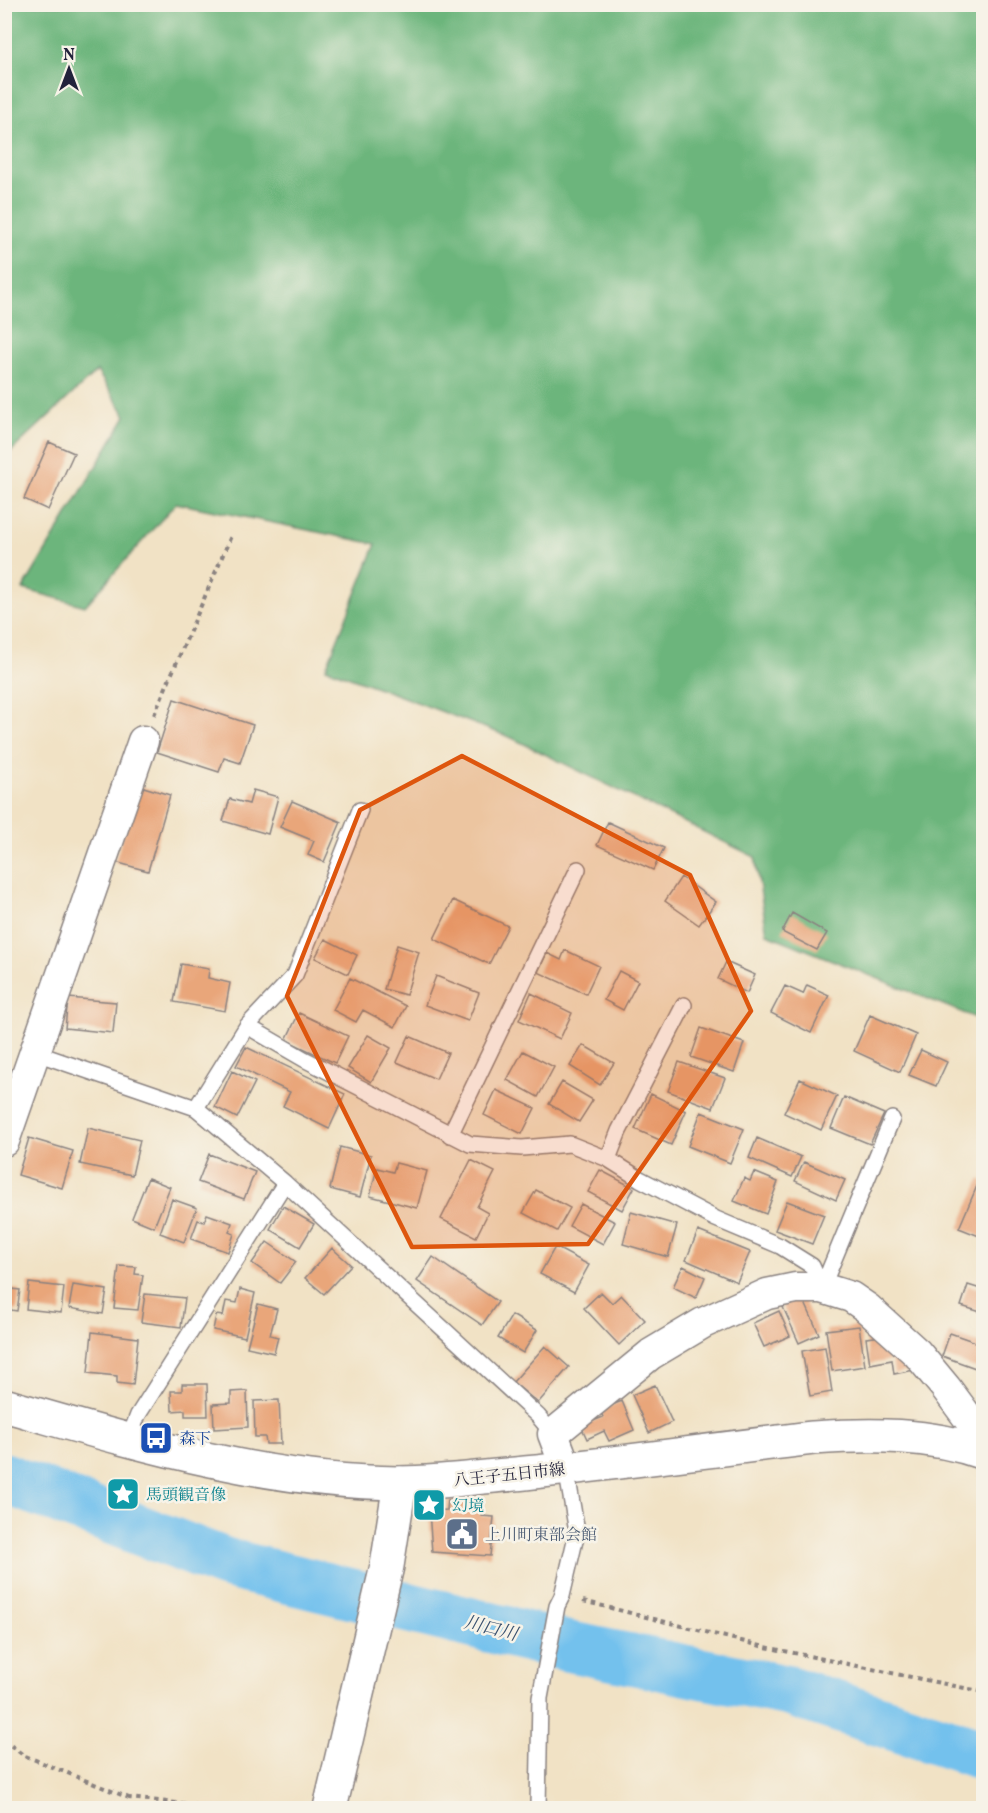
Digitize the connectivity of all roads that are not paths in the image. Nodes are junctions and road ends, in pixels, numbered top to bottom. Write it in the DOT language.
graph roads {
  1 [pos="143,741"];
  2 [pos="360,810"];
  3 [pos="578,868"];
  4 [pos="684,1005"];
  5 [pos="247,1026"];
  6 [pos="36,1053"];
  7 [pos="196,1108"];
  8 [pos="892,1119"];
  9 [pos="450,1135"];
  10 [pos="4,1141"];
  11 [pos="608,1159"];
  12 [pos="285,1183"];
  13 [pos="822,1288"];
  14 [pos="4,1405"];
  15 [pos="553,1434"];
  16 [pos="128,1440"];
  17 [pos="979,1451"];
  18 [pos="566,1468"];
  19 [pos="400,1483"];
  20 [pos="330,1809"];
  21 [pos="538,1809"];
  1 -- 6 [label="street"];
  2 -- 5 [label="lane"];
  3 -- 9 [label="lane"];
  4 -- 11 [label="lane"];
  5 -- 7 [label="lane"];
  5 -- 9 [label="lane"];
  6 -- 7 [label="lane"];
  6 -- 10 [label="street"];
  7 -- 12 [label="lane"];
  8 -- 13 [label="lane"];
  9 -- 11 [label="lane"];
  11 -- 13 [label="lane"];
  12 -- 15 [label="lane"];
  12 -- 16 [label="lane"];
  13 -- 15 [label="street"];
  13 -- 17 [label="street"];
  14 -- 16 [label="main road, 八王子五日市線"];
  15 -- 18 [label="street"];
  16 -- 19 [label="main road, 八王子五日市線"];
  17 -- 18 [label="main road, 八王子五日市線"];
  18 -- 19 [label="main road, 八王子五日市線"];
  18 -- 21 [label="lane"];
  19 -- 20 [label="main road"];
}
